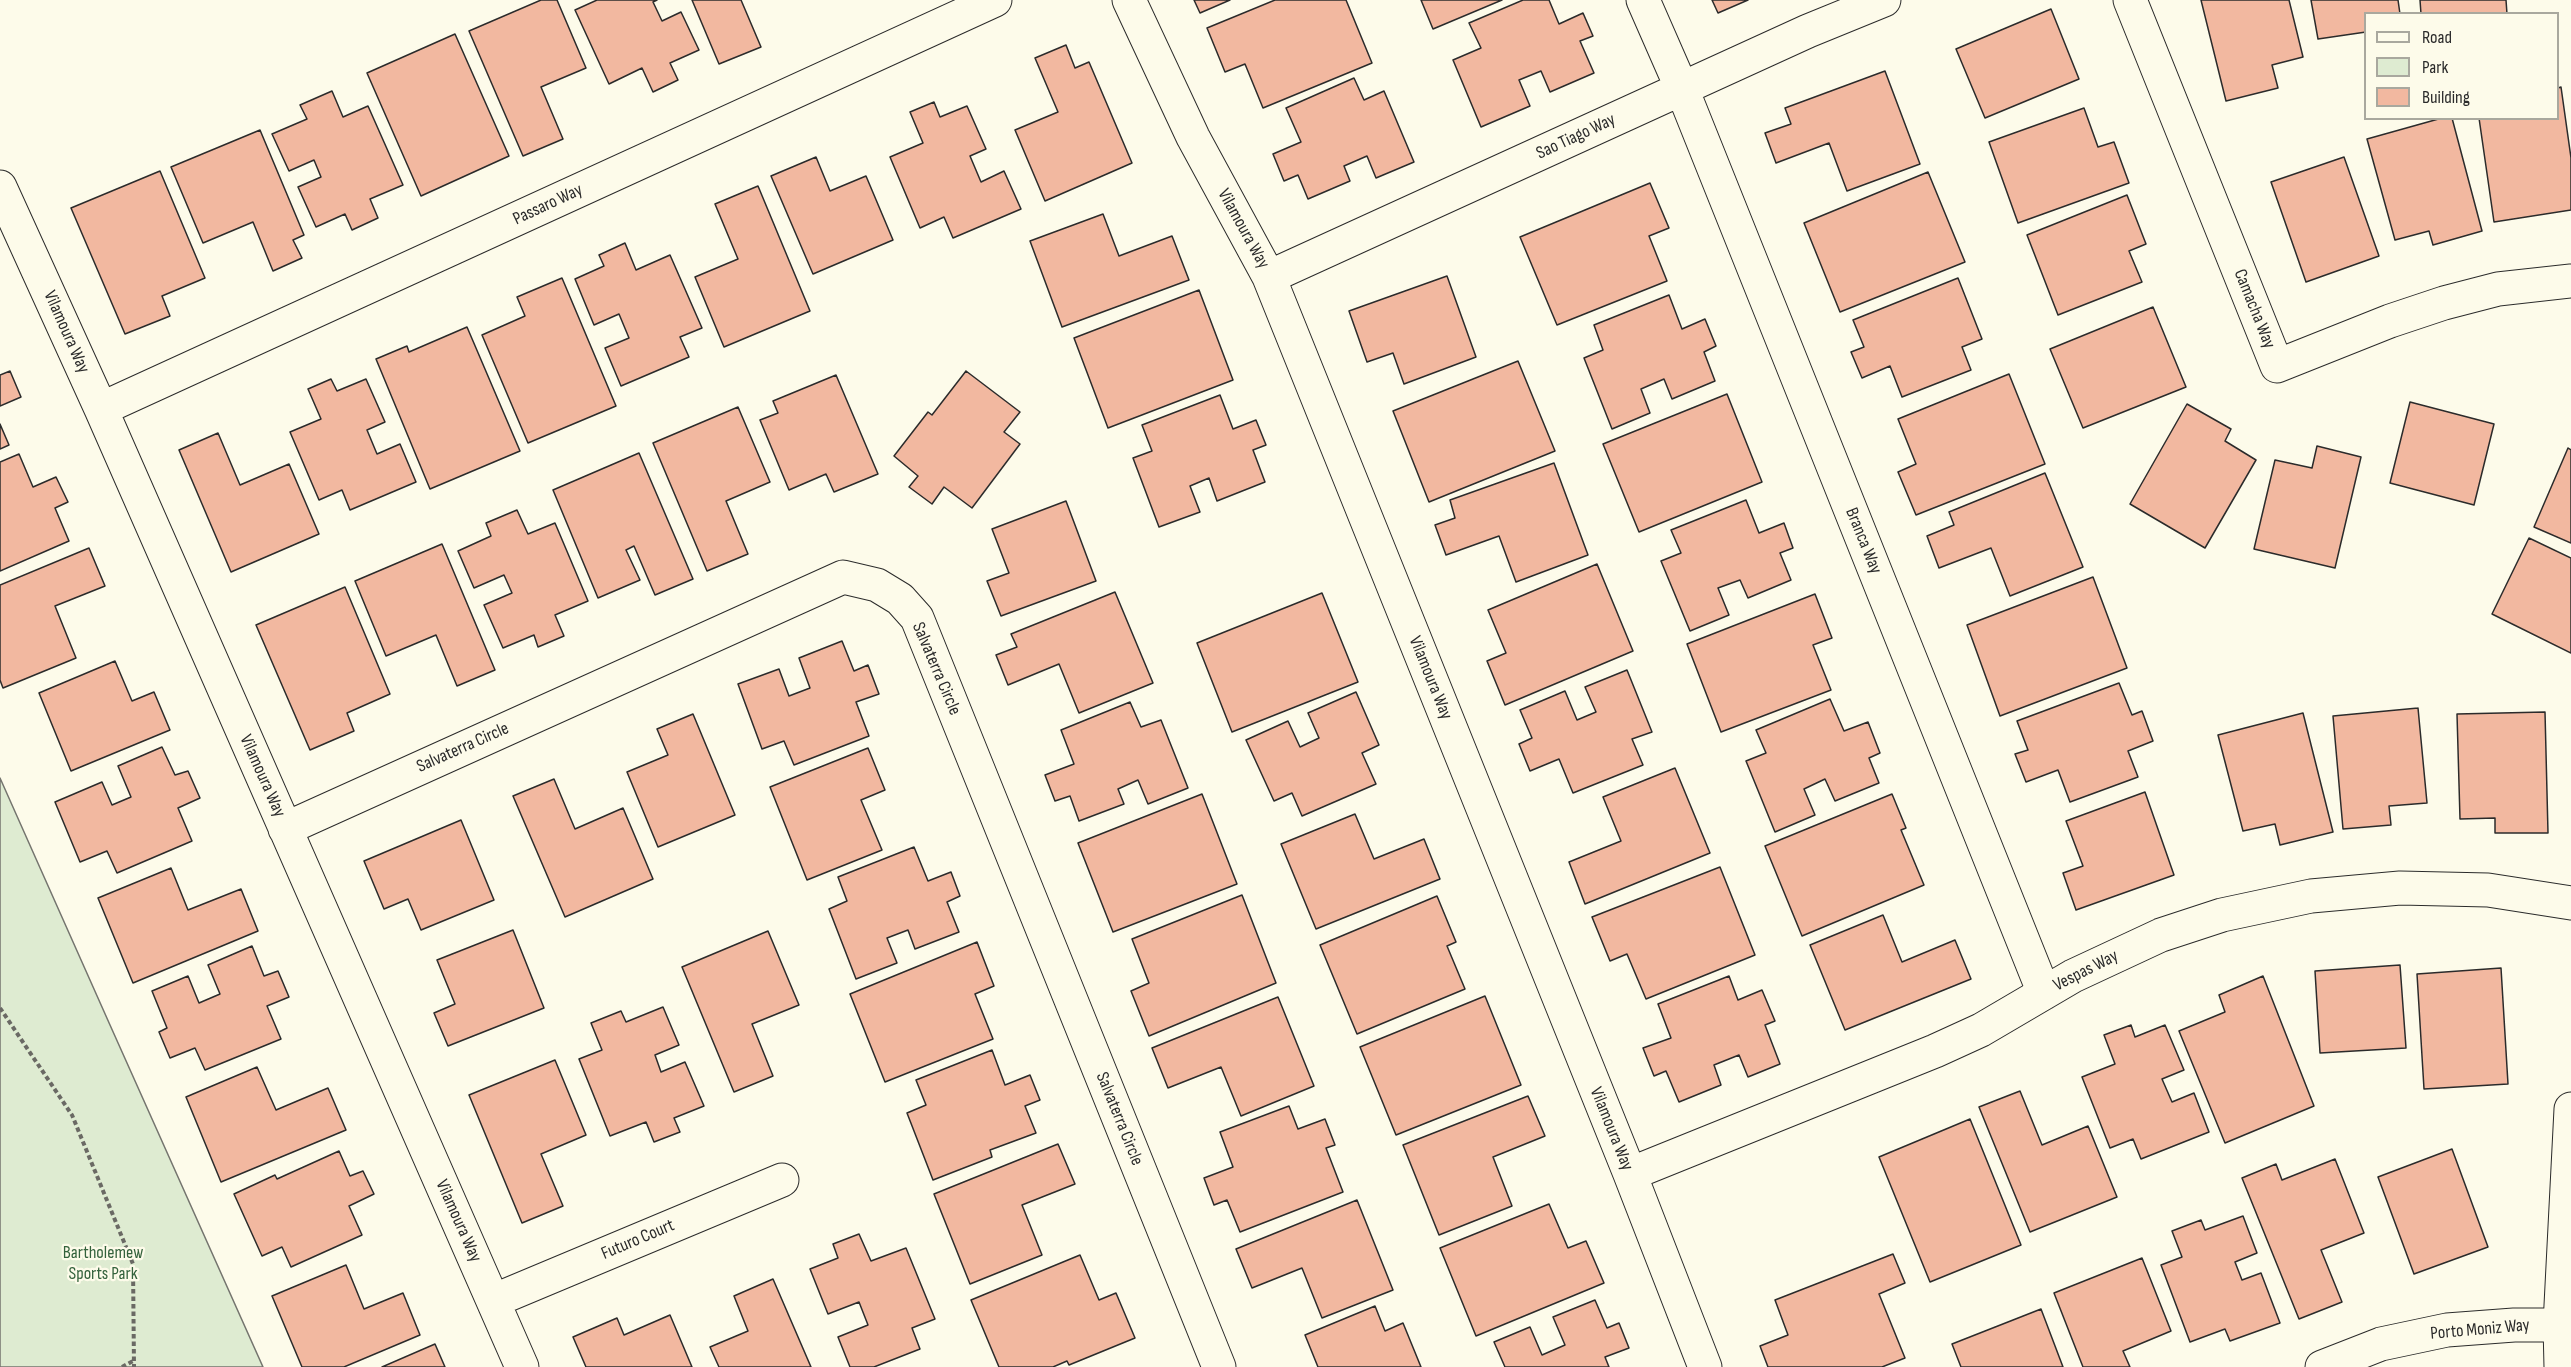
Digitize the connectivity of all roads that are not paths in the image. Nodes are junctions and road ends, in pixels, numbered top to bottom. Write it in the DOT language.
graph roads {
  1 [pos="995,0"];
  2 [pos="1130,0"];
  3 [pos="1644,0"];
  4 [pos="1884,0"];
  5 [pos="2130,0"];
  6 [pos="1682,89"];
  7 [pos="0,187"];
  8 [pos="1269,278"];
  9 [pos="2571,281"];
  10 [pos="101,409"];
  11 [pos="285,828"];
  12 [pos="2571,903"];
  13 [pos="2044,993"];
  14 [pos="2571,1109"];
  15 [pos="1630,1173"];
  16 [pos="782,1180"];
  17 [pos="493,1300"];
  18 [pos="2566,1325"];
  19 [pos="522,1367"];
  20 [pos="1219,1367"];
  21 [pos="1705,1367"];
  22 [pos="2322,1367"];
  23 [pos="2561,1367"];
  1 -- 10 [label="street, Passaro Way"];
  2 -- 8 [label="street, Vilamoura Way"];
  3 -- 6 [label="street, Branca Way"];
  4 -- 6 [label="street, Sao Tiago Way"];
  5 -- 9 [label="street, Camacha Way"];
  6 -- 8 [label="street, Sao Tiago Way"];
  6 -- 13 [label="street, Branca Way"];
  7 -- 10 [label="street, Vilamoura Way"];
  8 -- 15 [label="street, Vilamoura Way"];
  10 -- 11 [label="street, Vilamoura Way"];
  11 -- 17 [label="street, Vilamoura Way"];
  11 -- 20 [label="street, Salvaterra Circle"];
  12 -- 13 [label="street, Vespas Way"];
  13 -- 15 [label="street, Vespas Way"];
  14 -- 18 [label="street"];
  15 -- 21 [label="street, Vilamoura Way"];
  16 -- 17 [label="street, Futuro Court"];
  17 -- 19 [label="street, Vilamoura Way"];
  18 -- 22 [label="street, Porto Moniz Way"];
  18 -- 23 [label="street"];
}
